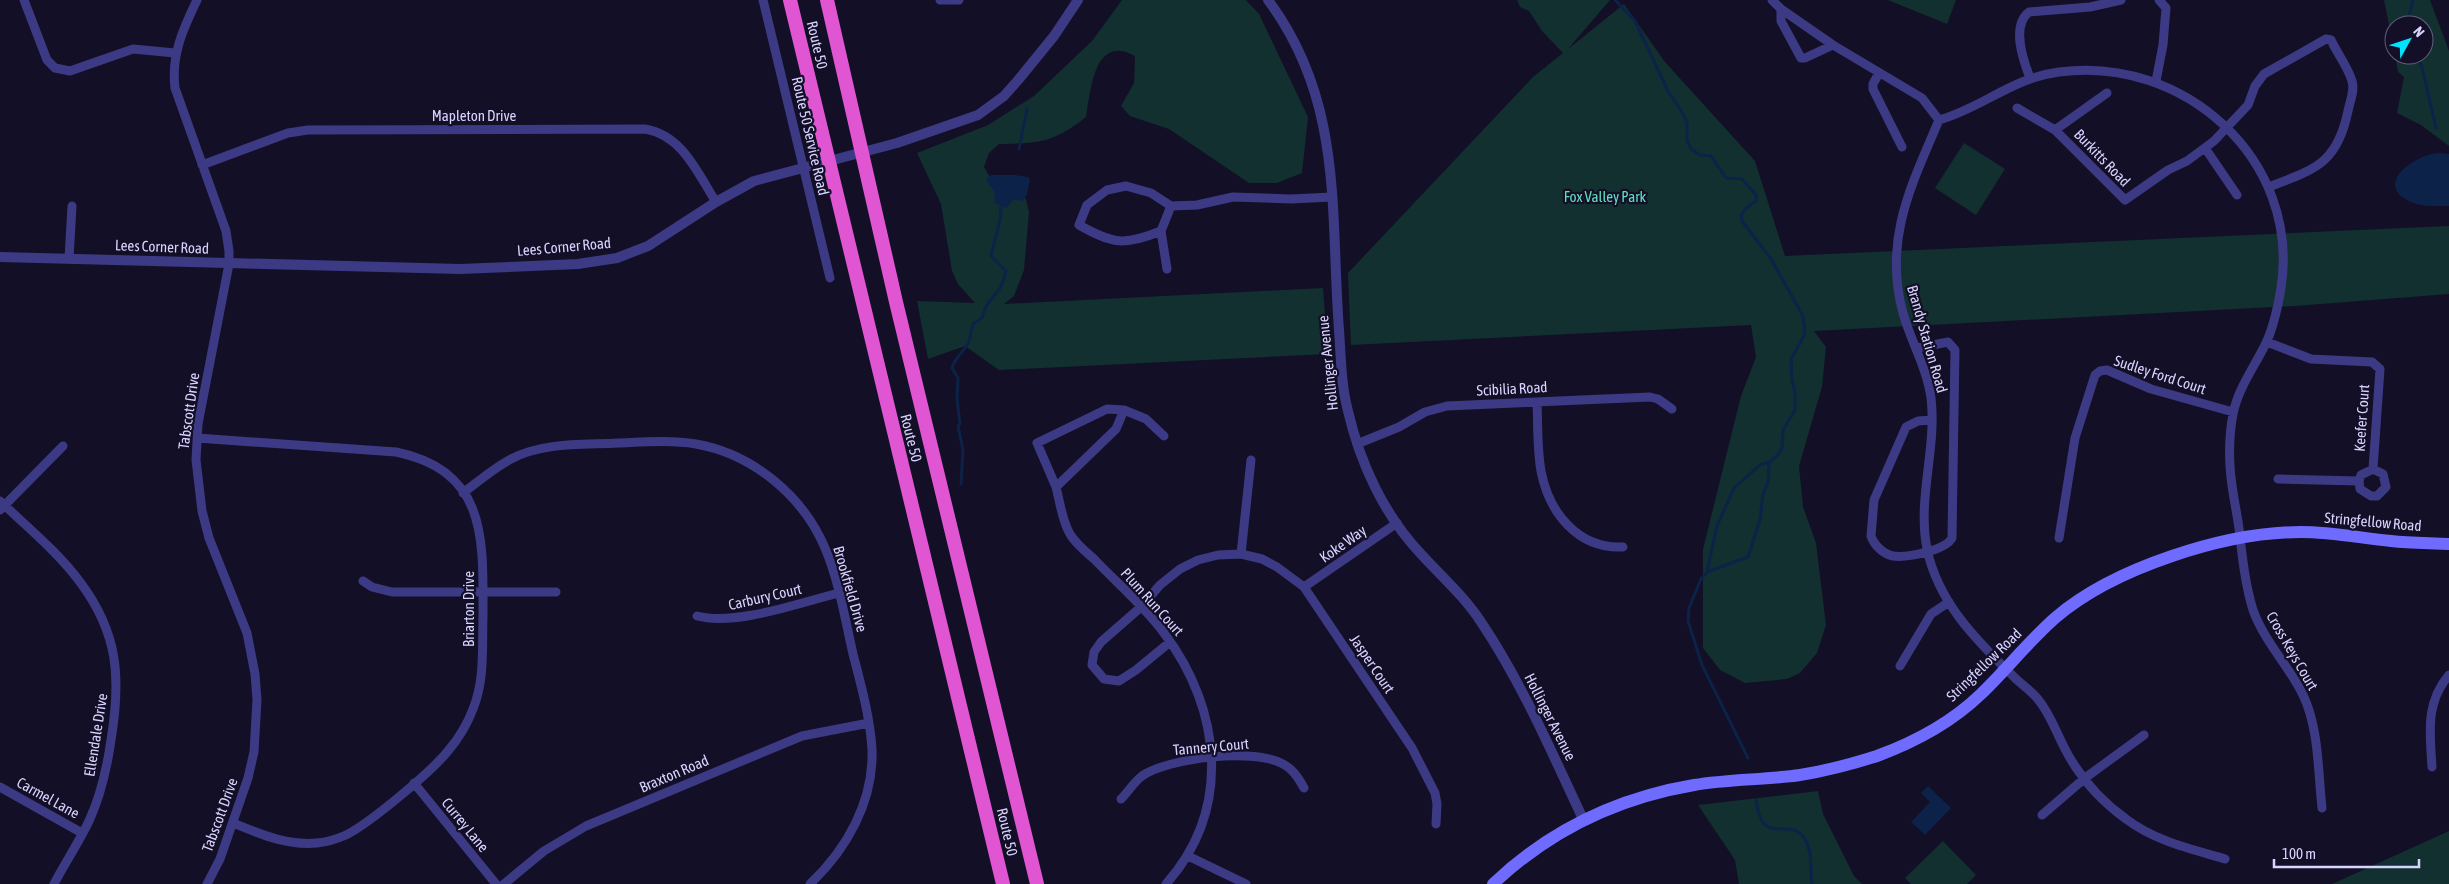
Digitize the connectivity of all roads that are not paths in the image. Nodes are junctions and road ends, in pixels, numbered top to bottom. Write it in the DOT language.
graph roads {
  1 [pos="24,0"];
  2 [pos="197,0"];
  3 [pos="763,0"];
  4 [pos="790,0"];
  5 [pos="827,0"];
  6 [pos="940,0"];
  7 [pos="958,0"];
  8 [pos="1078,0"];
  9 [pos="1268,0"];
  10 [pos="1772,0"];
  11 [pos="2121,0"];
  12 [pos="2159,0"];
  13 [pos="1780,10"];
  14 [pos="1833,45"];
  15 [pos="175,53"];
  16 [pos="1879,73"];
  17 [pos="2030,78"];
  18 [pos="2156,81"];
  19 [pos="2107,93"];
  20 [pos="2017,108"];
  21 [pos="1939,120"];
  22 [pos="2227,127"];
  23 [pos="2055,130"];
  24 [pos="1902,147"];
  25 [pos="2205,148"];
  26 [pos="862,152"];
  27 [pos="827,161"];
  28 [pos="202,165"];
  29 [pos="803,167"];
  30 [pos="2269,188"];
  31 [pos="2237,194"];
  32 [pos="1332,197"];
  33 [pos="716,202"];
  34 [pos="72,206"];
  35 [pos="1171,206"];
  36 [pos="1161,231"];
  37 [pos="0,257"];
  38 [pos="69,259"];
  39 [pos="229,264"];
  40 [pos="1168,269"];
  41 [pos="830,278"];
  42 [pos="2266,342"];
  43 [pos="1917,348"];
  44 [pos="1537,402"];
  45 [pos="1124,410"];
  46 [pos="1672,410"];
  47 [pos="2233,412"];
  48 [pos="1932,420"];
  49 [pos="1164,436"];
  50 [pos="197,438"];
  51 [pos="1357,444"];
  52 [pos="63,446"];
  53 [pos="1251,460"];
  54 [pos="2373,469"];
  55 [pos="2278,479"];
  56 [pos="2359,481"];
  57 [pos="1056,487"];
  58 [pos="463,493"];
  59 [pos="2,506"];
  60 [pos="1397,523"];
  61 [pos="2060,538"];
  62 [pos="2240,538"];
  63 [pos="2449,544"];
  64 [pos="1623,547"];
  65 [pos="1928,552"];
  66 [pos="1241,554"];
  67 [pos="363,581"];
  68 [pos="1304,587"];
  69 [pos="483,591"];
  70 [pos="556,592"];
  71 [pos="838,594"];
  72 [pos="1949,602"];
  73 [pos="1141,607"];
  74 [pos="697,616"];
  75 [pos="1170,642"];
  76 [pos="1900,666"];
  77 [pos="2005,668"];
  78 [pos="2449,675"];
  79 [pos="869,723"];
  80 [pos="2144,735"];
  81 [pos="1211,758"];
  82 [pos="2432,767"];
  83 [pos="2085,778"];
  84 [pos="414,783"];
  85 [pos="0,787"];
  86 [pos="1304,788"];
  87 [pos="1121,799"];
  88 [pos="2322,808"];
  89 [pos="2042,815"];
  90 [pos="1583,818"];
  91 [pos="233,823"];
  92 [pos="1436,824"];
  93 [pos="82,833"];
  94 [pos="1188,856"];
  95 [pos="2225,859"];
  96 [pos="54,884"];
  97 [pos="207,884"];
  98 [pos="496,884"];
  99 [pos="504,884"];
  100 [pos="810,884"];
  101 [pos="1003,884"];
  102 [pos="1037,884"];
  103 [pos="1166,884"];
  104 [pos="1246,884"];
  105 [pos="1493,884"];
  1 -- 15 [label="street"];
  2 -- 15 [label="street, Tabscott Drive"];
  3 -- 29 [label="street, Route 50 Service Road"];
  4 -- 27 [label="highway, Route 50"];
  5 -- 26 [label="highway, Route 50"];
  6 -- 7 [label="street"];
  8 -- 26 [label="street, Lees Corner Road"];
  9 -- 32 [label="street, Hollinger Avenue"];
  10 -- 13 [label="street"];
  11 -- 17 [label="street"];
  12 -- 18 [label="street"];
  13 -- 14 [label="street"];
  13 -- 14 [label="street"];
  14 -- 16 [label="street"];
  15 -- 28 [label="street, Tabscott Drive"];
  16 -- 21 [label="street"];
  16 -- 24 [label="street"];
  17 -- 18 [label="street"];
  17 -- 21 [label="street"];
  18 -- 22 [label="street"];
  19 -- 23 [label="street, Burkitts Road"];
  20 -- 23 [label="street, Burkitts Road"];
  21 -- 43 [label="street, Brandy Station Road"];
  22 -- 25 [label="street, Burkitts Road"];
  22 -- 30 [label="street"];
  22 -- 30 [label="street, Burkitts Road"];
  23 -- 25 [label="street, Burkitts Road"];
  25 -- 31 [label="street"];
  26 -- 27 [label="street, Lees Corner Road"];
  26 -- 102 [label="highway, Route 50"];
  27 -- 29 [label="street, Lees Corner Road"];
  27 -- 101 [label="highway, Route 50"];
  28 -- 33 [label="street, Mapleton Drive"];
  28 -- 39 [label="street, Tabscott Drive"];
  29 -- 33 [label="street, Lees Corner Road"];
  29 -- 41 [label="street, Route 50 Service Road"];
  30 -- 42 [label="street"];
  32 -- 35 [label="street"];
  32 -- 51 [label="street, Hollinger Avenue"];
  33 -- 39 [label="street, Lees Corner Road"];
  34 -- 38 [label="street"];
  35 -- 36 [label="street"];
  35 -- 36 [label="street"];
  36 -- 40 [label="street"];
  37 -- 38 [label="street, Lees Corner Road"];
  38 -- 39 [label="street, Lees Corner Road"];
  39 -- 50 [label="street, Tabscott Drive"];
  42 -- 47 [label="street"];
  42 -- 54 [label="street, Keefer Court"];
  43 -- 48 [label="street, Brandy Station Road"];
  43 -- 65 [label="street"];
  44 -- 46 [label="street, Scibilia Road"];
  44 -- 51 [label="street, Scibilia Road"];
  44 -- 64 [label="street"];
  45 -- 49 [label="street"];
  45 -- 57 [label="street"];
  45 -- 57 [label="street, Plum Run Court"];
  47 -- 61 [label="street, Sudley Ford Court"];
  47 -- 62 [label="street"];
  48 -- 65 [label="street, Brandy Station Road"];
  48 -- 65 [label="street"];
  50 -- 58 [label="street, Briarton Drive"];
  50 -- 91 [label="street, Tabscott Drive"];
  51 -- 60 [label="street, Hollinger Avenue"];
  52 -- 59 [label="street"];
  53 -- 66 [label="street"];
  54 -- 56 [label="street, Keefer Court"];
  54 -- 56 [label="street, Keefer Court"];
  55 -- 56 [label="street"];
  57 -- 73 [label="street, Plum Run Court"];
  58 -- 69 [label="street, Briarton Drive"];
  58 -- 71 [label="street, Brookfield Drive"];
  59 -- 93 [label="street, Ellendale Drive"];
  60 -- 68 [label="street, Koke Way"];
  60 -- 90 [label="street, Hollinger Avenue"];
  62 -- 63 [label="main road, Stringfellow Road"];
  62 -- 77 [label="main road, Stringfellow Road"];
  62 -- 88 [label="street, Cross Keys Court"];
  65 -- 72 [label="street, Brandy Station Road"];
  66 -- 68 [label="street, Jasper Court"];
  66 -- 73 [label="street, Jasper Court"];
  67 -- 69 [label="street"];
  68 -- 92 [label="street, Jasper Court"];
  69 -- 70 [label="street"];
  69 -- 84 [label="street, Briarton Drive"];
  71 -- 74 [label="street, Carbury Court"];
  71 -- 79 [label="street, Brookfield Drive"];
  72 -- 76 [label="street"];
  72 -- 77 [label="street, Brandy Station Road"];
  73 -- 75 [label="street, Plum Run Court"];
  73 -- 75 [label="street, Jasper Court"];
  75 -- 81 [label="street, Plum Run Court"];
  77 -- 83 [label="street, Brandy Station Road"];
  77 -- 90 [label="main road, Stringfellow Road"];
  78 -- 82 [label="street"];
  79 -- 99 [label="street, Braxton Road"];
  79 -- 100 [label="street, Brookfield Drive"];
  80 -- 83 [label="street"];
  81 -- 86 [label="street, Tannery Court"];
  81 -- 87 [label="street, Tannery Court"];
  81 -- 94 [label="street, Plum Run Court"];
  83 -- 89 [label="street"];
  83 -- 95 [label="street, Brandy Station Road"];
  84 -- 91 [label="street, Briarton Drive"];
  84 -- 98 [label="street, Currey Lane"];
  85 -- 93 [label="street, Carmel Lane"];
  90 -- 105 [label="main road, Stringfellow Road"];
  91 -- 97 [label="street, Tabscott Drive"];
  93 -- 96 [label="street, Ellendale Drive"];
  94 -- 103 [label="street, Plum Run Court"];
  94 -- 104 [label="street"];
}
